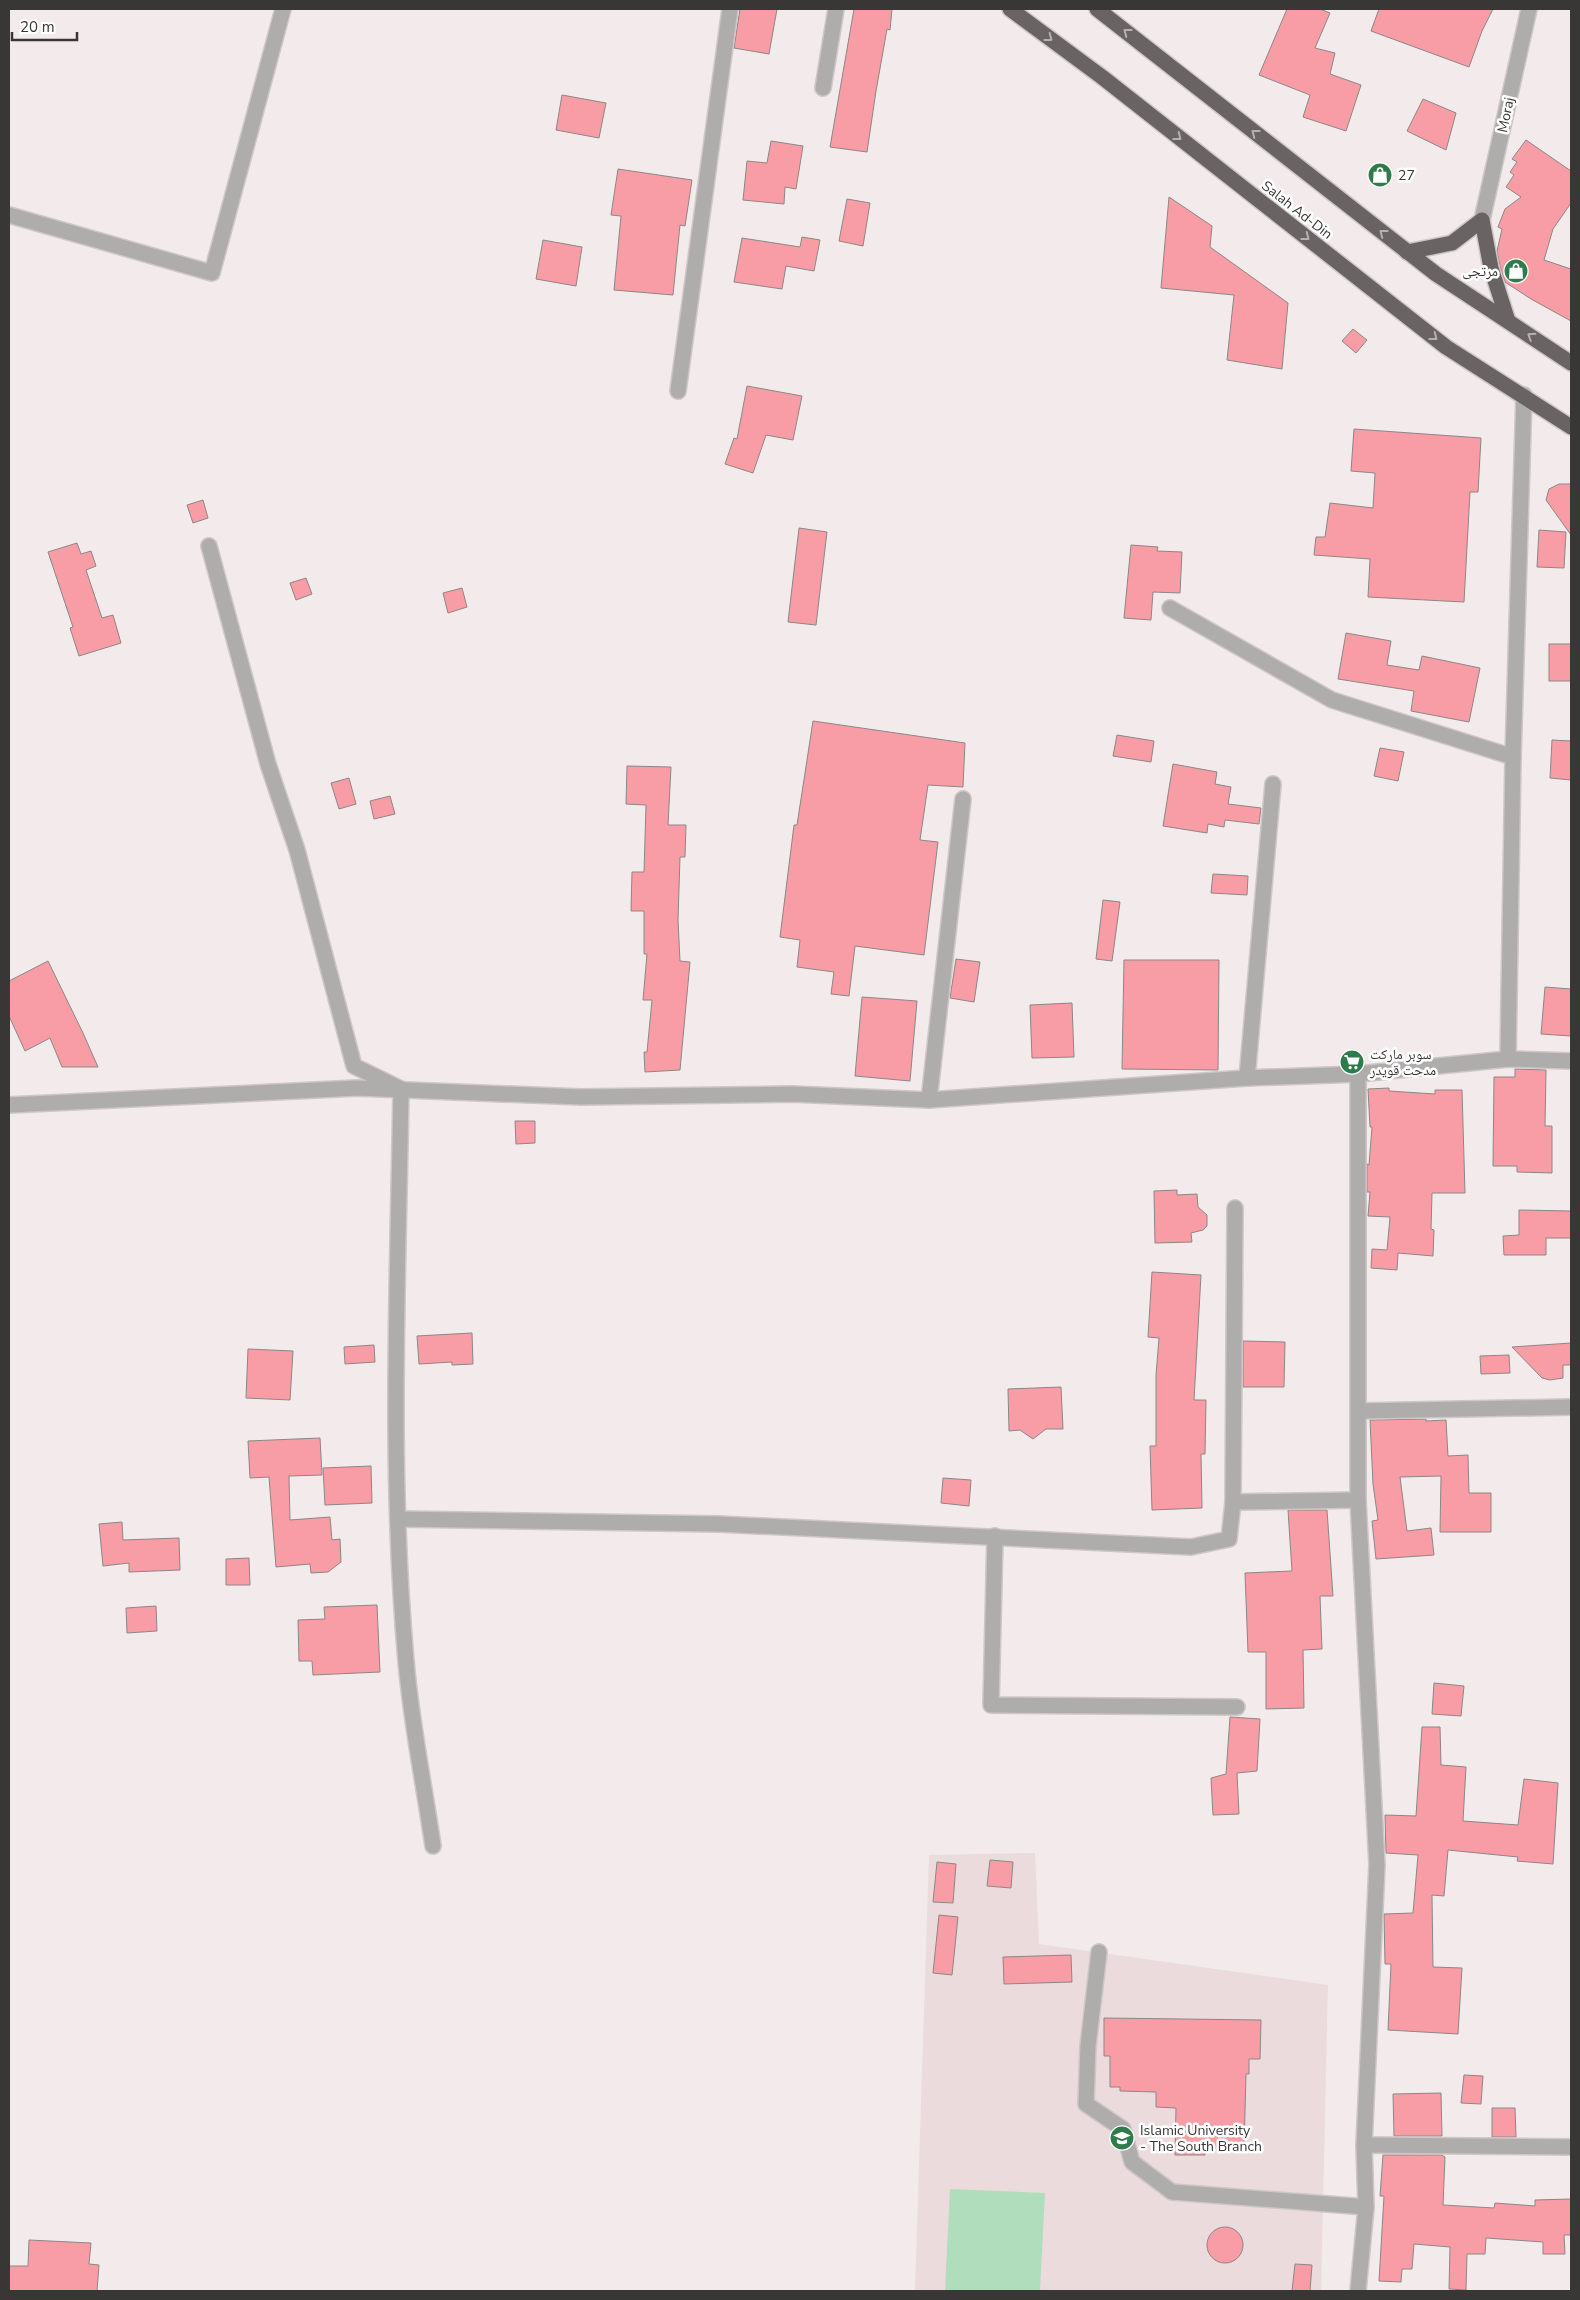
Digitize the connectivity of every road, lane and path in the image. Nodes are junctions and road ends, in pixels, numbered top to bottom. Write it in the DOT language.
graph roads {
  1 [pos="284,9"];
  2 [pos="730,9"];
  3 [pos="836,9"];
  4 [pos="1010,9"];
  5 [pos="1097,9"];
  6 [pos="1529,9"];
  7 [pos="823,88"];
  8 [pos="9,216"];
  9 [pos="1482,220"];
  10 [pos="1408,252"];
  11 [pos="1508,321"];
  12 [pos="1571,363"];
  13 [pos="678,391"];
  14 [pos="1524,395"];
  15 [pos="1571,427"];
  16 [pos="208,546"];
  17 [pos="1170,608"];
  18 [pos="1513,757"];
  19 [pos="1273,784"];
  20 [pos="963,799"];
  21 [pos="1508,1059"];
  22 [pos="1571,1061"];
  23 [pos="1358,1074"];
  24 [pos="1247,1078"];
  25 [pos="401,1089"];
  26 [pos="929,1100"];
  27 [pos="9,1105"];
  28 [pos="1235,1208"];
  29 [pos="1571,1407"];
  30 [pos="1359,1410"];
  31 [pos="1358,1500"];
  32 [pos="1233,1502"];
  33 [pos="398,1519"];
  34 [pos="995,1536"];
  35 [pos="1237,1707"];
  36 [pos="433,1846"];
  37 [pos="1100,1952"];
  38 [pos="1364,2145"];
  39 [pos="1571,2147"];
  40 [pos="1366,2207"];
  41 [pos="1358,2291"];
  1 -- 8 [label="street"];
  2 -- 13 [label="street"];
  3 -- 7 [label="street"];
  4 -- 14 [label="highway, Salah Ad-Din, one-way"];
  10 -- 5 [label="highway, one-way"];
  6 -- 9 [label="street, Moraj"];
  9 -- 10 [label="highway"];
  9 -- 11 [label="highway"];
  10 -- 11 [label="highway"];
  12 -- 11 [label="highway, one-way"];
  14 -- 15 [label="highway, Salah Ad-Din"];
  14 -- 18 [label="street"];
  16 -- 25 [label="street"];
  17 -- 18 [label="street"];
  18 -- 21 [label="street"];
  19 -- 24 [label="street"];
  20 -- 26 [label="street"];
  21 -- 22 [label="street"];
  21 -- 23 [label="street"];
  23 -- 24 [label="street"];
  23 -- 30 [label="street"];
  24 -- 26 [label="street"];
  25 -- 26 [label="street"];
  25 -- 27 [label="street"];
  25 -- 33 [label="street"];
  28 -- 32 [label="street"];
  29 -- 30 [label="street"];
  30 -- 31 [label="street"];
  31 -- 32 [label="street"];
  31 -- 38 [label="street"];
  32 -- 34 [label="street"];
  33 -- 34 [label="street"];
  33 -- 36 [label="street"];
  34 -- 35 [label="street"];
  37 -- 40 [label="street"];
  38 -- 39 [label="street"];
  38 -- 40 [label="street"];
  40 -- 41 [label="street"];
}
